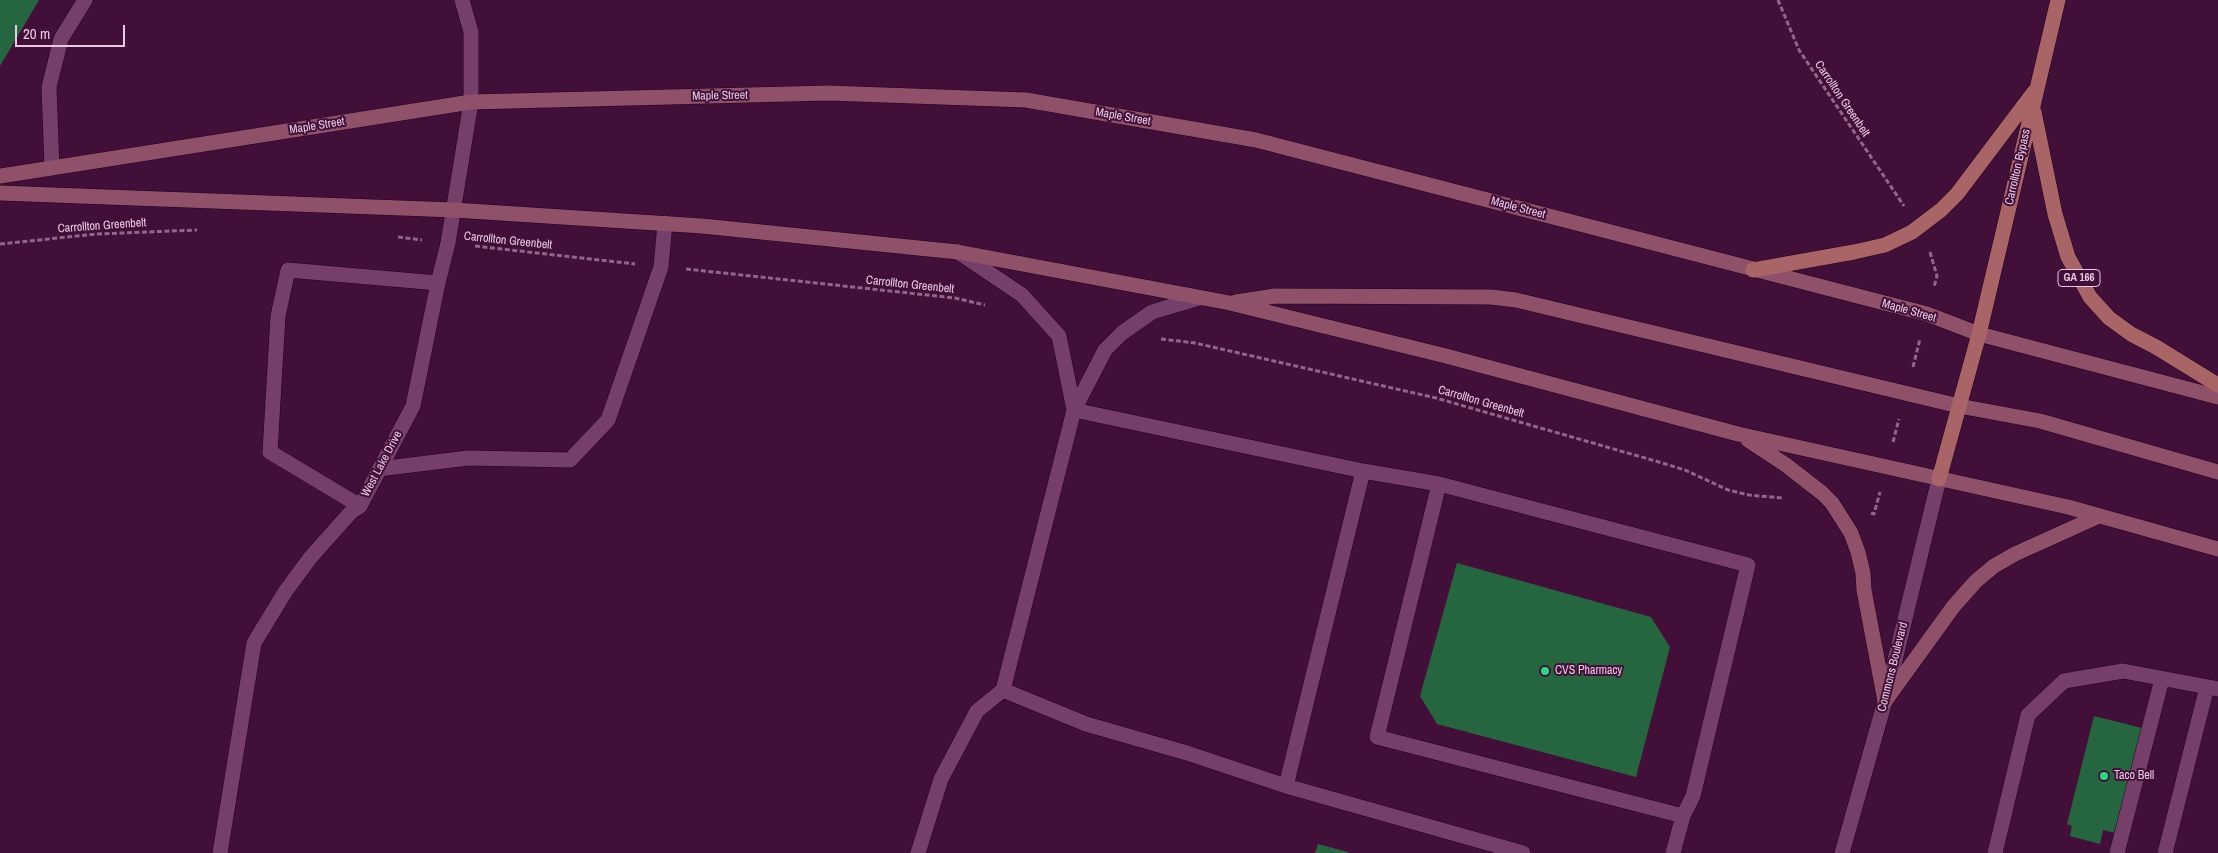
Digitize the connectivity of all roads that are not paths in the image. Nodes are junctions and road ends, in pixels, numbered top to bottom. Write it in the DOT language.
graph roads {
  1 [pos="85,0"];
  2 [pos="462,0"];
  3 [pos="2058,0"];
  4 [pos="2037,89"];
  5 [pos="471,102"];
  6 [pos="2033,106"];
  7 [pos="52,168"];
  8 [pos="0,176"];
  9 [pos="0,193"];
  10 [pos="454,210"];
  11 [pos="665,223"];
  12 [pos="958,252"];
  13 [pos="1753,270"];
  14 [pos="438,283"];
  15 [pos="1198,298"];
  16 [pos="1230,303"];
  17 [pos="1979,334"];
  18 [pos="2218,385"];
  19 [pos="2218,397"];
  20 [pos="1959,406"];
  21 [pos="1074,410"];
  22 [pos="1738,434"];
  23 [pos="379,469"];
  24 [pos="1362,471"];
  25 [pos="2218,472"];
  26 [pos="1940,479"];
  27 [pos="1439,484"];
  28 [pos="360,506"];
  29 [pos="2099,516"];
  30 [pos="2218,549"];
  31 [pos="2162,679"];
  32 [pos="2213,688"];
  33 [pos="1003,690"];
  34 [pos="1885,701"];
  35 [pos="1286,786"];
  36 [pos="1683,816"];
  37 [pos="220,853"];
  38 [pos="918,853"];
  39 [pos="1523,853"];
  40 [pos="1673,853"];
  41 [pos="1842,853"];
  42 [pos="1995,853"];
  43 [pos="2117,853"];
  44 [pos="2165,853"];
  1 -- 7 [label="street"];
  2 -- 5 [label="street, West Lake Drive"];
  3 -- 4 [label="main road, Carrollton Bypass / GA 166"];
  4 -- 6 [label="main road, Carrollton Bypass / GA 166"];
  4 -- 13 [label="main road"];
  5 -- 7 [label="main road, Maple Street"];
  5 -- 10 [label="street, West Lake Drive"];
  5 -- 13 [label="main road, Maple Street"];
  6 -- 17 [label="main road, Carrollton Bypass / GA 166"];
  6 -- 18 [label="main road, GA 166"];
  7 -- 8 [label="main road, Maple Street"];
  9 -- 10 [label="main road"];
  10 -- 11 [label="main road"];
  10 -- 14 [label="street, West Lake Drive"];
  11 -- 12 [label="main road"];
  11 -- 23 [label="street"];
  12 -- 15 [label="main road"];
  12 -- 21 [label="street"];
  13 -- 17 [label="main road, Maple Street"];
  14 -- 23 [label="street, West Lake Drive"];
  14 -- 28 [label="street"];
  15 -- 16 [label="main road"];
  15 -- 21 [label="street"];
  16 -- 20 [label="main road"];
  16 -- 22 [label="main road"];
  17 -- 19 [label="main road, Maple Street"];
  17 -- 20 [label="main road, GA 166"];
  20 -- 25 [label="main road"];
  20 -- 26 [label="main road, GA 166"];
  21 -- 24 [label="street"];
  21 -- 33 [label="street"];
  22 -- 26 [label="main road"];
  22 -- 34 [label="main road"];
  23 -- 28 [label="street, West Lake Drive"];
  24 -- 27 [label="street"];
  24 -- 35 [label="street"];
  26 -- 29 [label="main road"];
  26 -- 34 [label="street, Commons Boulevard"];
  27 -- 36 [label="street"];
  27 -- 36 [label="street"];
  28 -- 37 [label="street, West Lake Drive"];
  29 -- 30 [label="main road"];
  29 -- 34 [label="main road"];
  31 -- 32 [label="street"];
  31 -- 42 [label="street"];
  31 -- 43 [label="street"];
  32 -- 44 [label="street"];
  33 -- 35 [label="street"];
  33 -- 38 [label="street"];
  34 -- 41 [label="street, Commons Boulevard"];
  35 -- 39 [label="street"];
  36 -- 40 [label="street"];
}
